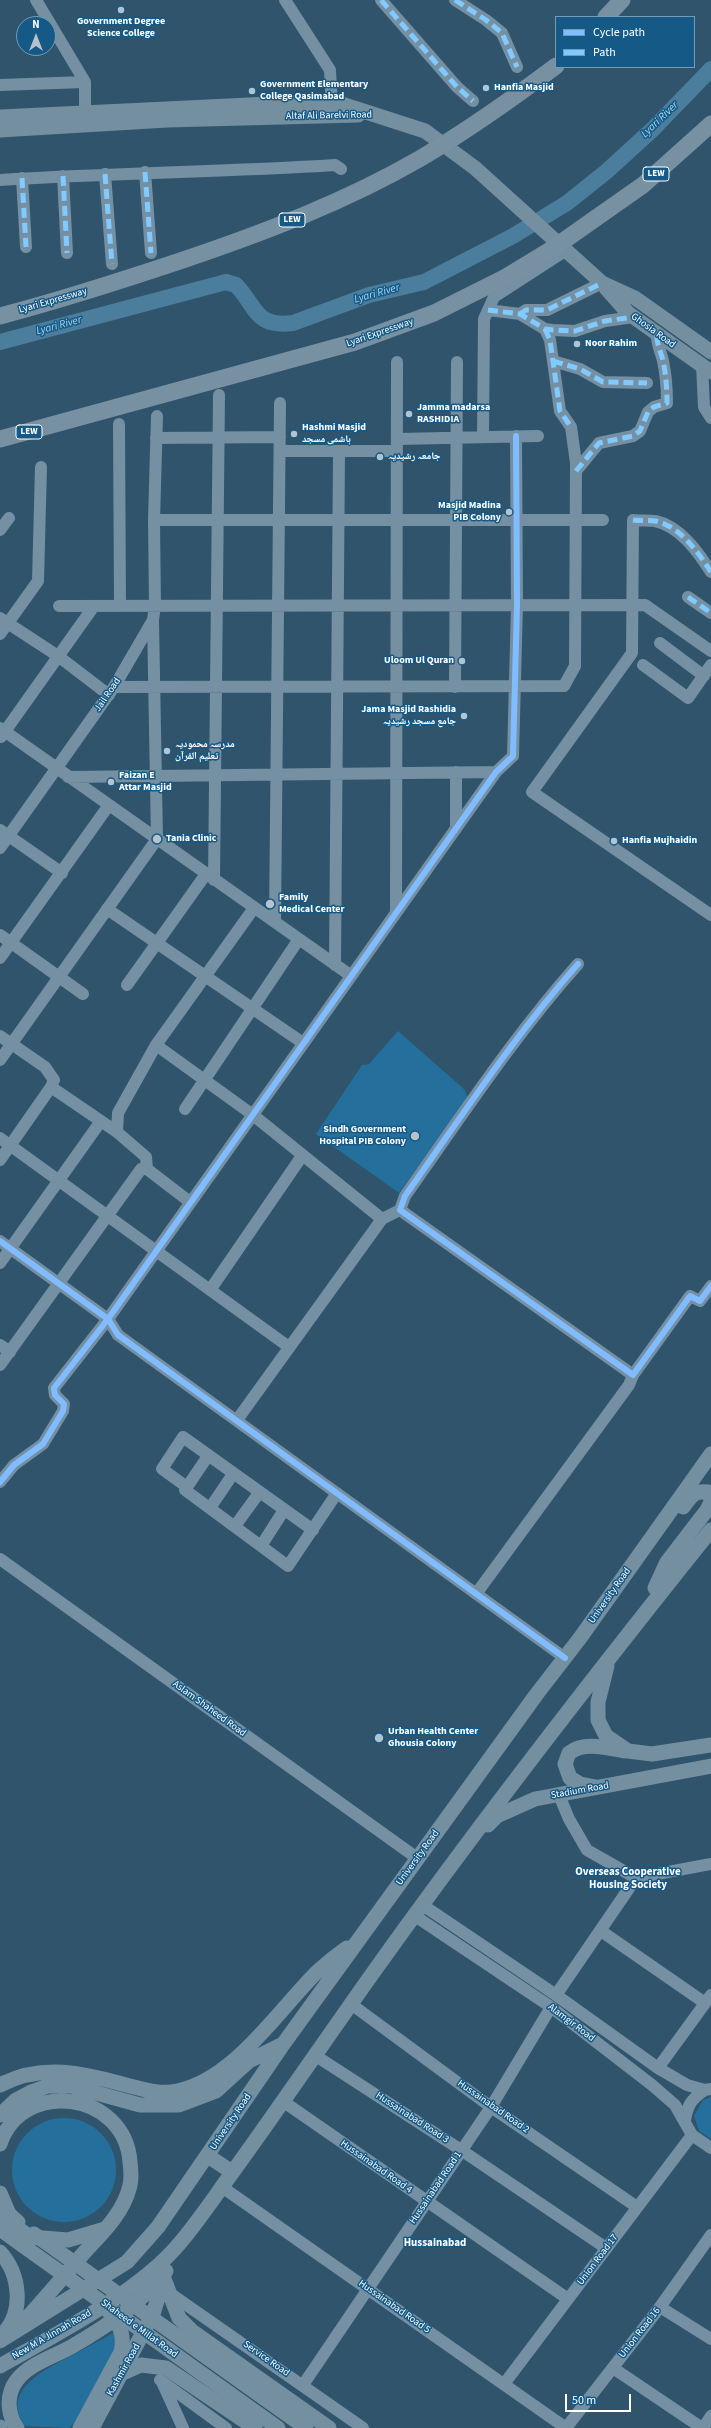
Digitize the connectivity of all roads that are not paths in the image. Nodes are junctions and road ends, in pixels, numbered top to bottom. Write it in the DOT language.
graph roads {
  1 [pos="36,0"];
  2 [pos="285,0"];
  3 [pos="381,0"];
  4 [pos="455,0"];
  5 [pos="622,0"];
  6 [pos="607,16"];
  7 [pos="517,67"];
  8 [pos="555,67"];
  9 [pos="85,82"];
  10 [pos="0,85"];
  11 [pos="473,101"];
  12 [pos="332,108"];
  13 [pos="85,113"];
  14 [pos="0,117"];
  15 [pos="711,124"];
  16 [pos="0,130"];
  17 [pos="341,170"];
  18 [pos="145,172"];
  19 [pos="105,174"];
  20 [pos="63,176"];
  21 [pos="22,178"];
  22 [pos="0,180"];
  23 [pos="26,247"];
  24 [pos="563,249"];
  25 [pos="68,253"];
  26 [pos="151,253"];
  27 [pos="112,264"];
  28 [pos="602,283"];
  29 [pos="488,310"];
  30 [pos="520,314"];
  31 [pos="0,316"];
  32 [pos="634,317"];
  33 [pos="545,329"];
  34 [pos="657,333"];
  35 [pos="711,352"];
  36 [pos="553,361"];
  37 [pos="397,362"];
  38 [pos="457,362"];
  39 [pos="706,368"];
  40 [pos="647,383"];
  41 [pos="218,395"];
  42 [pos="280,402"];
  43 [pos="157,416"];
  44 [pos="711,418"];
  45 [pos="119,424"];
  46 [pos="483,436"];
  47 [pos="516,436"];
  48 [pos="538,436"];
  49 [pos="280,437"];
  50 [pos="457,437"];
  51 [pos="156,438"];
  52 [pos="218,438"];
  53 [pos="0,439"];
  54 [pos="398,445"];
  55 [pos="280,451"];
  56 [pos="339,453"];
  57 [pos="41,467"];
  58 [pos="576,471"];
  59 [pos="9,518"];
  60 [pos="154,520"];
  61 [pos="217,520"];
  62 [pos="279,520"];
  63 [pos="338,520"];
  64 [pos="396,520"];
  65 [pos="456,520"];
  66 [pos="517,520"];
  67 [pos="576,520"];
  68 [pos="603,520"];
  69 [pos="0,530"];
  70 [pos="711,572"];
  71 [pos="688,597"];
  72 [pos="397,605"];
  73 [pos="456,605"];
  74 [pos="516,605"];
  75 [pos="575,605"];
  76 [pos="633,605"];
  77 [pos="59,606"];
  78 [pos="94,606"];
  79 [pos="120,606"];
  80 [pos="155,606"];
  81 [pos="217,606"];
  82 [pos="278,606"];
  83 [pos="338,606"];
  84 [pos="711,613"];
  85 [pos="153,620"];
  86 [pos="4,621"];
  87 [pos="0,634"];
  88 [pos="660,643"];
  89 [pos="711,651"];
  90 [pos="58,656"];
  91 [pos="643,665"];
  92 [pos="711,665"];
  93 [pos="704,676"];
  94 [pos="455,686"];
  95 [pos="515,686"];
  96 [pos="154,687"];
  97 [pos="216,687"];
  98 [pos="278,687"];
  99 [pos="338,687"];
  100 [pos="396,687"];
  101 [pos="112,691"];
  102 [pos="2,733"];
  103 [pos="57,768"];
  104 [pos="456,772"];
  105 [pos="496,772"];
  106 [pos="396,773"];
  107 [pos="277,774"];
  108 [pos="338,774"];
  109 [pos="215,775"];
  110 [pos="68,776"];
  111 [pos="156,776"];
  112 [pos="109,805"];
  113 [pos="456,829"];
  114 [pos="4,833"];
  115 [pos="157,839"];
  116 [pos="0,848"];
  117 [pos="62,873"];
  118 [pos="210,877"];
  119 [pos="107,908"];
  120 [pos="254,908"];
  121 [pos="396,913"];
  122 [pos="711,915"];
  123 [pos="275,922"];
  124 [pos="0,935"];
  125 [pos="299,939"];
  126 [pos="156,942"];
  127 [pos="11,943"];
  128 [pos="0,958"];
  129 [pos="335,964"];
  130 [pos="578,964"];
  131 [pos="350,975"];
  132 [pos="206,976"];
  133 [pos="59,977"];
  134 [pos="127,985"];
  135 [pos="82,994"];
  136 [pos="252,1007"];
  137 [pos="0,1036"];
  138 [pos="303,1043"];
  139 [pos="11,1044"];
  140 [pos="156,1045"];
  141 [pos="0,1060"];
  142 [pos="206,1081"];
  143 [pos="51,1087"];
  144 [pos="186,1109"];
  145 [pos="253,1115"];
  146 [pos="100,1121"];
  147 [pos="116,1132"];
  148 [pos="0,1138"];
  149 [pos="10,1145"];
  150 [pos="302,1156"];
  151 [pos="0,1160"];
  152 [pos="147,1169"];
  153 [pos="59,1180"];
  154 [pos="190,1202"];
  155 [pos="400,1210"];
  156 [pos="106,1215"];
  157 [pos="382,1219"];
  158 [pos="0,1241"];
  159 [pos="10,1249"];
  160 [pos="156,1251"];
  161 [pos="0,1263"];
  162 [pos="58,1283"];
  163 [pos="711,1286"];
  164 [pos="210,1290"];
  165 [pos="108,1319"];
  166 [pos="0,1345"];
  167 [pos="289,1346"];
  168 [pos="10,1352"];
  169 [pos="0,1365"];
  170 [pos="633,1375"];
  171 [pos="237,1420"];
  172 [pos="711,1454"];
  173 [pos="208,1456"];
  174 [pos="233,1474"];
  175 [pos="0,1482"];
  176 [pos="187,1487"];
  177 [pos="259,1493"];
  178 [pos="337,1493"];
  179 [pos="711,1501"];
  180 [pos="210,1508"];
  181 [pos="284,1510"];
  182 [pos="235,1526"];
  183 [pos="313,1530"];
  184 [pos="711,1530"];
  185 [pos="646,1544"];
  186 [pos="261,1546"];
  187 [pos="0,1559"];
  188 [pos="476,1594"];
  189 [pos="645,1611"];
  190 [pos="565,1658"];
  191 [pos="608,1659"];
  192 [pos="711,1745"];
  193 [pos="628,1751"];
  194 [pos="711,1766"];
  195 [pos="603,1788"];
  196 [pos="559,1795"];
  197 [pos="464,1849"];
  198 [pos="417,1858"];
  199 [pos="711,1864"];
  200 [pos="636,1878"];
  201 [pos="420,1911"];
  202 [pos="601,1931"];
  203 [pos="362,1936"];
  204 [pos="556,1995"];
  205 [pos="708,1999"];
  206 [pos="351,2004"];
  207 [pos="551,2007"];
  208 [pos="284,2044"];
  209 [pos="316,2056"];
  210 [pos="658,2068"];
  211 [pos="0,2086"];
  212 [pos="708,2090"];
  213 [pos="284,2102"];
  214 [pos="491,2106"];
  215 [pos="0,2115"];
  216 [pos="685,2121"];
  217 [pos="692,2135"];
  218 [pos="0,2144"];
  219 [pos="711,2148"];
  220 [pos="462,2150"];
  221 [pos="208,2156"];
  222 [pos="232,2172"];
  223 [pos="222,2186"];
  224 [pos="0,2193"];
  225 [pos="426,2202"];
  226 [pos="637,2207"];
  227 [pos="0,2216"];
  228 [pos="0,2229"];
  229 [pos="105,2229"];
  230 [pos="711,2235"];
  231 [pos="179,2244"];
  232 [pos="606,2248"];
  233 [pos="0,2252"];
  234 [pos="127,2262"];
  235 [pos="166,2281"];
  236 [pos="367,2289"];
  237 [pos="98,2299"];
  238 [pos="568,2299"];
  239 [pos="660,2307"];
  240 [pos="18,2328"];
  241 [pos="193,2332"];
  242 [pos="0,2338"];
  243 [pos="711,2339"];
  244 [pos="0,2342"];
  245 [pos="153,2365"];
  246 [pos="0,2366"];
  247 [pos="613,2368"];
  248 [pos="123,2373"];
  249 [pos="160,2380"];
  250 [pos="188,2381"];
  251 [pos="504,2384"];
  252 [pos="303,2385"];
  253 [pos="711,2416"];
  254 [pos="17,2428"];
  255 [pos="80,2428"];
  256 [pos="92,2428"];
  257 [pos="183,2428"];
  258 [pos="226,2428"];
  259 [pos="255,2428"];
  260 [pos="278,2428"];
  261 [pos="306,2428"];
  262 [pos="329,2428"];
  263 [pos="363,2428"];
  264 [pos="566,2428"];
  265 [pos="702,2428"];
  1 -- 9 [label="street"];
  2 -- 12 [label="street"];
  3 -- 11 [label="street"];
  4 -- 7 [label="street"];
  5 -- 6 [label="highway"];
  8 -- 31 [label="highway, Lyari Expressway / LEW, bridge"];
  9 -- 10 [label="street"];
  9 -- 13 [label="street"];
  12 -- 13 [label="main road, Altaf Ali Barelvi Road"];
  12 -- 16 [label="main road, Altaf Ali Barelvi Road"];
  12 -- 24 [label="main road, Altaf Ali Barelvi Road"];
  13 -- 14 [label="main road, Altaf Ali Barelvi Road"];
  15 -- 53 [label="highway, Lyari Expressway / LEW, bridge"];
  17 -- 18 [label="street"];
  18 -- 19 [label="street"];
  18 -- 26 [label="street"];
  19 -- 20 [label="street"];
  19 -- 27 [label="street"];
  20 -- 21 [label="street"];
  20 -- 25 [label="street"];
  21 -- 22 [label="street"];
  21 -- 23 [label="street"];
  24 -- 28 [label="main road, Altaf Ali Barelvi Road"];
  24 -- 29 [label="street"];
  28 -- 30 [label="street"];
  28 -- 32 [label="main road, Ghosia Road"];
  28 -- 35 [label="main road"];
  29 -- 30 [label="street"];
  29 -- 46 [label="street"];
  30 -- 33 [label="street"];
  32 -- 33 [label="street"];
  32 -- 34 [label="main road, Ghosia Road"];
  33 -- 36 [label="street"];
  34 -- 39 [label="main road, Ghosia Road"];
  34 -- 58 [label="street"];
  36 -- 40 [label="street"];
  36 -- 58 [label="street"];
  37 -- 54 [label="street"];
  38 -- 50 [label="street"];
  39 -- 44 [label="street"];
  41 -- 52 [label="street"];
  42 -- 49 [label="street"];
  43 -- 51 [label="street, Jail Road"];
  45 -- 79 [label="street"];
  46 -- 47 [label="street"];
  46 -- 50 [label="street"];
  47 -- 48 [label="street"];
  47 -- 66 [label="street"];
  49 -- 52 [label="street"];
  49 -- 55 [label="street"];
  50 -- 54 [label="street"];
  50 -- 65 [label="street"];
  51 -- 52 [label="street"];
  51 -- 60 [label="street, Jail Road"];
  52 -- 61 [label="street"];
  54 -- 56 [label="street"];
  54 -- 64 [label="street"];
  55 -- 56 [label="street"];
  55 -- 62 [label="street"];
  56 -- 63 [label="street"];
  57 -- 86 [label="street"];
  58 -- 67 [label="street"];
  59 -- 69 [label="street"];
  60 -- 61 [label="street"];
  60 -- 80 [label="street, Jail Road"];
  61 -- 62 [label="street"];
  61 -- 81 [label="street"];
  62 -- 63 [label="street"];
  62 -- 82 [label="street"];
  63 -- 64 [label="street"];
  63 -- 83 [label="street"];
  64 -- 65 [label="street"];
  64 -- 72 [label="street"];
  65 -- 66 [label="street"];
  65 -- 73 [label="street"];
  66 -- 67 [label="street"];
  66 -- 74 [label="street"];
  67 -- 68 [label="street"];
  67 -- 75 [label="street"];
  70 -- 76 [label="street"];
  71 -- 84 [label="street"];
  72 -- 73 [label="street"];
  72 -- 83 [label="street"];
  72 -- 100 [label="street"];
  73 -- 74 [label="street"];
  73 -- 94 [label="street"];
  74 -- 75 [label="street"];
  74 -- 95 [label="street"];
  75 -- 76 [label="street"];
  75 -- 95 [label="street"];
  76 -- 89 [label="street"];
  76 -- 122 [label="street"];
  77 -- 78 [label="street"];
  78 -- 79 [label="street"];
  78 -- 90 [label="street"];
  79 -- 80 [label="street"];
  80 -- 81 [label="street"];
  80 -- 85 [label="street, Jail Road"];
  81 -- 82 [label="street"];
  81 -- 97 [label="street"];
  82 -- 83 [label="street"];
  82 -- 98 [label="street"];
  83 -- 99 [label="street"];
  85 -- 96 [label="street"];
  85 -- 101 [label="street, Jail Road"];
  86 -- 87 [label="street"];
  86 -- 90 [label="street"];
  88 -- 93 [label="street"];
  90 -- 101 [label="street"];
  90 -- 102 [label="street"];
  91 -- 93 [label="street"];
  92 -- 93 [label="street"];
  94 -- 95 [label="street"];
  94 -- 100 [label="street"];
  95 -- 105 [label="street"];
  96 -- 97 [label="street"];
  96 -- 101 [label="street"];
  96 -- 111 [label="street"];
  97 -- 98 [label="street"];
  97 -- 109 [label="street"];
  98 -- 99 [label="street"];
  98 -- 107 [label="street"];
  99 -- 100 [label="street"];
  99 -- 108 [label="street"];
  100 -- 106 [label="street"];
  101 -- 103 [label="street, Jail Road"];
  102 -- 103 [label="street"];
  103 -- 110 [label="street"];
  103 -- 114 [label="street, Jail Road"];
  104 -- 105 [label="street"];
  104 -- 106 [label="street"];
  104 -- 113 [label="street"];
  105 -- 113 [label="street"];
  106 -- 108 [label="street"];
  106 -- 121 [label="street"];
  107 -- 108 [label="street"];
  107 -- 109 [label="street"];
  107 -- 123 [label="street"];
  108 -- 129 [label="street"];
  109 -- 111 [label="street"];
  109 -- 118 [label="street"];
  110 -- 111 [label="street"];
  110 -- 112 [label="street"];
  111 -- 115 [label="street"];
  112 -- 115 [label="street"];
  112 -- 117 [label="street"];
  113 -- 121 [label="street"];
  114 -- 116 [label="street, Jail Road"];
  114 -- 117 [label="street"];
  115 -- 118 [label="street"];
  115 -- 119 [label="street"];
  117 -- 127 [label="street"];
  118 -- 120 [label="street"];
  118 -- 126 [label="street"];
  119 -- 126 [label="street"];
  119 -- 133 [label="street"];
  120 -- 123 [label="street"];
  120 -- 132 [label="street"];
  121 -- 131 [label="street"];
  123 -- 125 [label="street"];
  124 -- 127 [label="street"];
  125 -- 129 [label="street"];
  125 -- 136 [label="street"];
  126 -- 132 [label="street"];
  126 -- 134 [label="street"];
  127 -- 128 [label="street"];
  127 -- 133 [label="street"];
  129 -- 131 [label="street"];
  130 -- 155 [label="street"];
  131 -- 138 [label="street"];
  132 -- 136 [label="street"];
  132 -- 140 [label="street"];
  133 -- 135 [label="street"];
  133 -- 139 [label="street"];
  136 -- 138 [label="street"];
  136 -- 142 [label="street"];
  137 -- 139 [label="street"];
  138 -- 145 [label="street"];
  139 -- 141 [label="street"];
  139 -- 143 [label="street"];
  140 -- 142 [label="street"];
  140 -- 147 [label="street"];
  142 -- 144 [label="street"];
  142 -- 145 [label="street"];
  143 -- 146 [label="street"];
  143 -- 149 [label="street"];
  145 -- 150 [label="street"];
  145 -- 154 [label="street"];
  146 -- 147 [label="street"];
  146 -- 153 [label="street"];
  147 -- 152 [label="street"];
  148 -- 149 [label="street"];
  149 -- 151 [label="street"];
  149 -- 153 [label="street"];
  150 -- 157 [label="street"];
  150 -- 164 [label="street"];
  152 -- 154 [label="street"];
  152 -- 156 [label="street"];
  153 -- 156 [label="street"];
  153 -- 159 [label="street"];
  154 -- 160 [label="street"];
  155 -- 157 [label="street"];
  155 -- 170 [label="street"];
  156 -- 160 [label="street"];
  156 -- 162 [label="street"];
  157 -- 167 [label="street"];
  158 -- 159 [label="street"];
  159 -- 161 [label="street"];
  159 -- 162 [label="street"];
  160 -- 164 [label="street"];
  160 -- 165 [label="street"];
  162 -- 165 [label="street"];
  162 -- 168 [label="street"];
  163 -- 170 [label="street"];
  164 -- 167 [label="street"];
  165 -- 171 [label="street"];
  165 -- 175 [label="street"];
  166 -- 168 [label="street"];
  167 -- 171 [label="street"];
  168 -- 169 [label="street"];
  170 -- 188 [label="street"];
  171 -- 178 [label="street"];
  172 -- 185 [label="main road, University Road"];
  173 -- 174 [label="street"];
  173 -- 176 [label="street"];
  173 -- 176 [label="street"];
  174 -- 177 [label="street"];
  174 -- 180 [label="street"];
  176 -- 180 [label="street"];
  177 -- 181 [label="street"];
  177 -- 182 [label="street"];
  178 -- 183 [label="street"];
  178 -- 188 [label="street"];
  179 -- 185 [label="main road"];
  179 -- 189 [label="main road"];
  180 -- 182 [label="street"];
  181 -- 183 [label="street"];
  181 -- 186 [label="street"];
  182 -- 186 [label="street"];
  183 -- 186 [label="street"];
  184 -- 189 [label="main road"];
  185 -- 190 [label="main road, University Road"];
  187 -- 198 [label="street, Aslam Shaheed Road"];
  188 -- 190 [label="street"];
  189 -- 191 [label="main road"];
  190 -- 198 [label="main road, University Road"];
  191 -- 193 [label="main road"];
  191 -- 197 [label="main road"];
  192 -- 193 [label="main road"];
  193 -- 195 [label="main road"];
  194 -- 195 [label="main road, Stadium Road"];
  195 -- 196 [label="main road, Stadium Road"];
  196 -- 197 [label="main road, Stadium Road"];
  196 -- 200 [label="street"];
  197 -- 201 [label="main road"];
  198 -- 203 [label="main road, University Road"];
  199 -- 200 [label="street"];
  200 -- 202 [label="street"];
  201 -- 204 [label="street, Alamgir Road"];
  201 -- 206 [label="main road"];
  201 -- 207 [label="street, Alamgir Road"];
  202 -- 204 [label="street"];
  202 -- 205 [label="street"];
  203 -- 208 [label="main road, University Road"];
  203 -- 211 [label="main road"];
  204 -- 210 [label="street, Alamgir Road"];
  205 -- 210 [label="street"];
  206 -- 209 [label="main road"];
  206 -- 214 [label="street, Hussainabad Road 2"];
  207 -- 214 [label="street, Hussainabad Road 1"];
  207 -- 216 [label="street, Alamgir Road"];
  208 -- 215 [label="main road"];
  208 -- 221 [label="main road, University Road"];
  209 -- 213 [label="main road"];
  209 -- 220 [label="street, Hussainabad Road 3"];
  210 -- 212 [label="street, Alamgir Road"];
  212 -- 216 [label="street"];
  213 -- 222 [label="main road"];
  213 -- 225 [label="street, Hussainabad Road 4"];
  214 -- 220 [label="street, Hussainabad Road 1"];
  214 -- 226 [label="street, Hussainabad Road 2"];
  216 -- 217 [label="street, Alamgir Road"];
  217 -- 219 [label="street, Alamgir Road"];
  217 -- 226 [label="street, Union Road 17"];
  218 -- 229 [label="main road"];
  220 -- 225 [label="street, Hussainabad Road 1"];
  220 -- 232 [label="street, Hussainabad Road 3"];
  221 -- 222 [label="main road"];
  221 -- 234 [label="main road, University Road"];
  222 -- 223 [label="main road"];
  223 -- 231 [label="main road"];
  223 -- 236 [label="street, Hussainabad Road 5"];
  224 -- 261 [label="main road, Shaheed e Millat Road, bridge"];
  225 -- 236 [label="street, Hussainabad Road 1"];
  225 -- 238 [label="street, Hussainabad Road 4"];
  226 -- 232 [label="street, Union Road 17"];
  227 -- 229 [label="main road"];
  228 -- 237 [label="main road, Shaheed e Millat Road, bridge"];
  229 -- 240 [label="main road"];
  230 -- 239 [label="street, Union Road 16"];
  231 -- 235 [label="main road, Kashmir Road"];
  231 -- 246 [label="main road, New M A Jinnah Road"];
  232 -- 238 [label="street, Union Road 17"];
  233 -- 242 [label="main road"];
  234 -- 240 [label="main road, New M A Jinnah Road"];
  235 -- 241 [label="main road"];
  235 -- 248 [label="main road, Kashmir Road"];
  235 -- 252 [label="street, Service Road"];
  235 -- 254 [label="main road"];
  236 -- 251 [label="street, Hussainabad Road 5"];
  236 -- 252 [label="street, Hussainabad Road 1"];
  237 -- 255 [label="main road, Kashmir Road, bridge"];
  237 -- 260 [label="main road, Shaheed e Millat Road, bridge"];
  238 -- 251 [label="street, Union Road 17"];
  239 -- 243 [label="street"];
  239 -- 247 [label="street, Union Road 16"];
  240 -- 244 [label="main road, New M A Jinnah Road"];
  241 -- 250 [label="main road"];
  241 -- 262 [label="main road"];
  245 -- 248 [label="main road"];
  245 -- 249 [label="street"];
  245 -- 250 [label="main road"];
  247 -- 264 [label="street, Union Road 16"];
  247 -- 265 [label="street"];
  248 -- 256 [label="main road, Kashmir Road"];
  249 -- 257 [label="street"];
  249 -- 258 [label="street"];
  250 -- 259 [label="main road"];
  251 -- 264 [label="street, Hussainabad Road 5"];
  252 -- 263 [label="street, Service Road"];
  253 -- 265 [label="street"];
}
